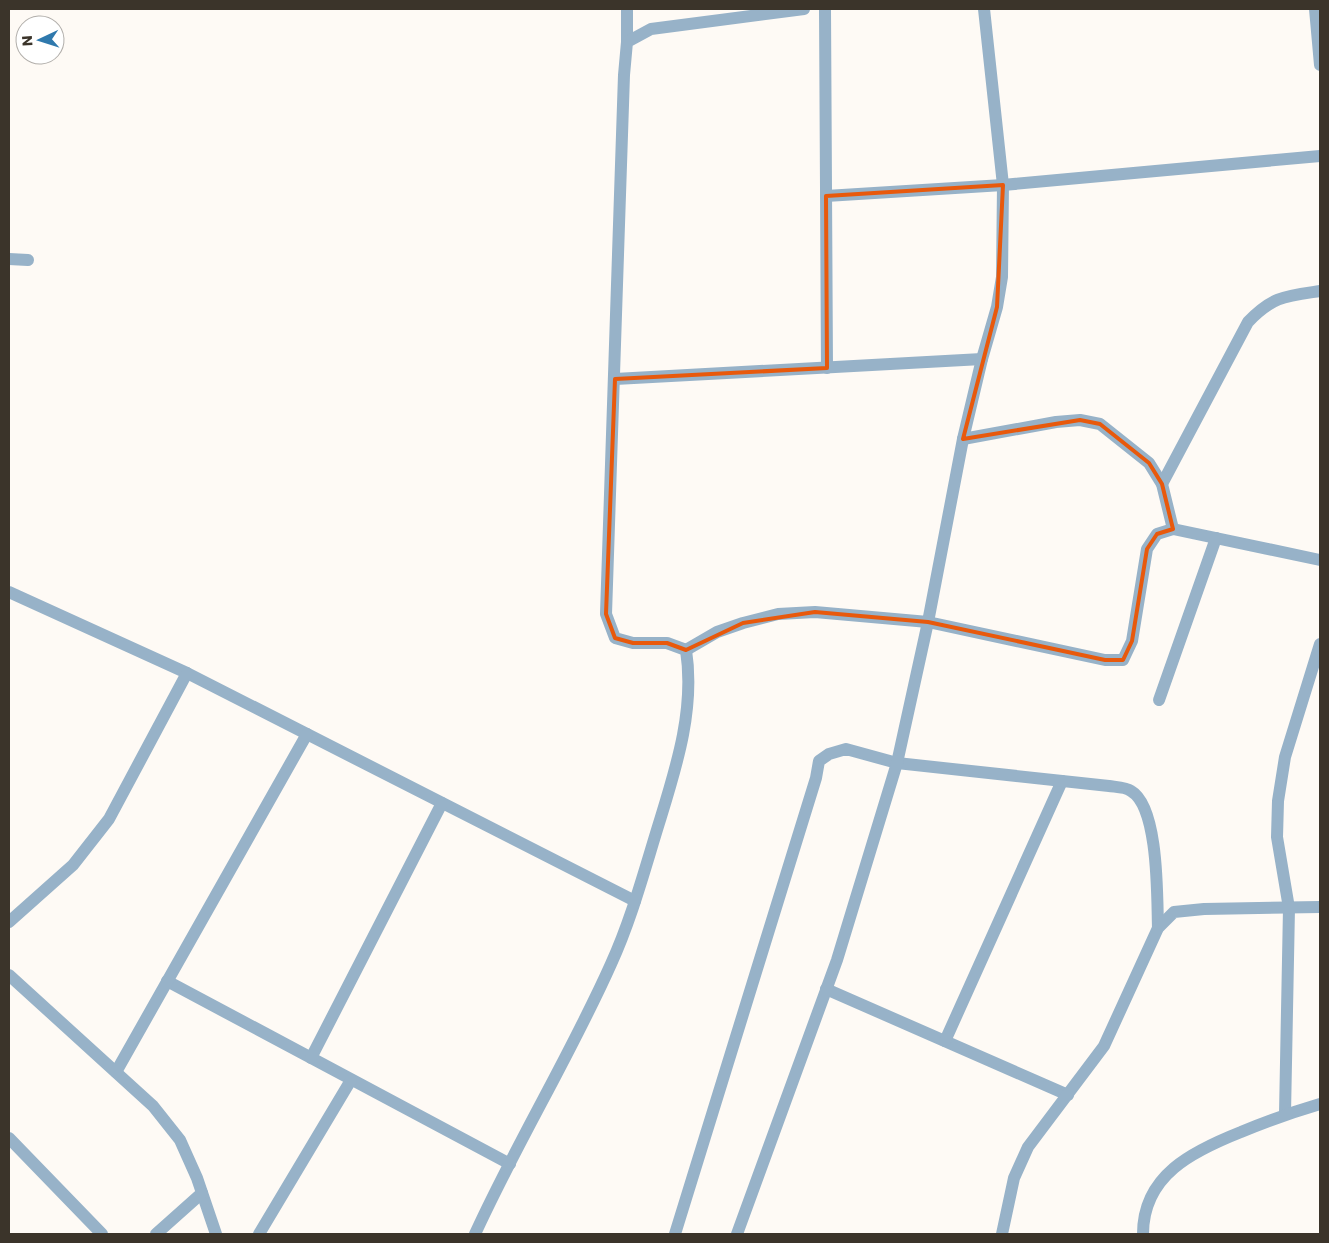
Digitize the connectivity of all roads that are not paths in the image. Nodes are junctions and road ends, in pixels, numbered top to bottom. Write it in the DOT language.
graph roads {
  1 [pos="627,9"];
  2 [pos="804,9"];
  3 [pos="825,9"];
  4 [pos="984,9"];
  5 [pos="1315,9"];
  6 [pos="787,10"];
  7 [pos="627,42"];
  8 [pos="1320,65"];
  9 [pos="1320,156"];
  10 [pos="1003,185"];
  11 [pos="826,196"];
  12 [pos="9,260"];
  13 [pos="28,260"];
  14 [pos="1320,291"];
  15 [pos="982,359"];
  16 [pos="827,368"];
  17 [pos="615,379"];
  18 [pos="963,440"];
  19 [pos="1162,484"];
  20 [pos="1173,529"];
  21 [pos="1216,538"];
  22 [pos="1320,560"];
  23 [pos="9,592"];
  24 [pos="928,622"];
  25 [pos="1320,644"];
  26 [pos="686,650"];
  27 [pos="188,673"];
  28 [pos="1159,700"];
  29 [pos="307,734"];
  30 [pos="897,762"];
  31 [pos="1062,780"];
  32 [pos="442,803"];
  33 [pos="635,901"];
  34 [pos="1320,907"];
  35 [pos="1289,908"];
  36 [pos="9,922"];
  37 [pos="1158,928"];
  38 [pos="9,975"];
  39 [pos="167,981"];
  40 [pos="826,990"];
  41 [pos="945,1041"];
  42 [pos="311,1058"];
  43 [pos="116,1072"];
  44 [pos="351,1080"];
  45 [pos="1068,1095"];
  46 [pos="1320,1104"];
  47 [pos="1285,1114"];
  48 [pos="9,1138"];
  49 [pos="510,1164"];
  50 [pos="202,1193"];
  51 [pos="102,1234"];
  52 [pos="156,1234"];
  53 [pos="216,1234"];
  54 [pos="259,1234"];
  55 [pos="475,1234"];
  56 [pos="675,1234"];
  57 [pos="737,1234"];
  58 [pos="1002,1234"];
  59 [pos="1143,1234"];
  1 -- 7 [label="street"];
  2 -- 6 [label="street"];
  3 -- 11 [label="street"];
  4 -- 10 [label="street"];
  5 -- 8 [label="street"];
  6 -- 7 [label="street"];
  7 -- 17 [label="street"];
  9 -- 10 [label="street"];
  10 -- 11 [label="street"];
  10 -- 15 [label="street"];
  11 -- 16 [label="street"];
  12 -- 13 [label="street"];
  14 -- 19 [label="street"];
  15 -- 16 [label="street"];
  15 -- 18 [label="street"];
  16 -- 17 [label="street"];
  17 -- 26 [label="street"];
  18 -- 19 [label="street"];
  18 -- 24 [label="street"];
  19 -- 20 [label="street"];
  20 -- 21 [label="street"];
  20 -- 24 [label="street"];
  21 -- 22 [label="street"];
  21 -- 28 [label="street"];
  23 -- 27 [label="street"];
  24 -- 26 [label="street"];
  24 -- 30 [label="street"];
  25 -- 35 [label="street"];
  26 -- 33 [label="street"];
  27 -- 29 [label="street"];
  27 -- 36 [label="street"];
  29 -- 32 [label="street"];
  29 -- 39 [label="street"];
  30 -- 31 [label="street"];
  30 -- 40 [label="street"];
  30 -- 56 [label="street"];
  31 -- 37 [label="street"];
  31 -- 41 [label="street"];
  32 -- 33 [label="street"];
  32 -- 42 [label="street"];
  33 -- 49 [label="street"];
  34 -- 35 [label="street"];
  35 -- 37 [label="street"];
  35 -- 47 [label="street"];
  37 -- 45 [label="street"];
  38 -- 43 [label="street"];
  39 -- 42 [label="street"];
  39 -- 43 [label="street"];
  40 -- 41 [label="street"];
  40 -- 57 [label="street"];
  41 -- 45 [label="street"];
  42 -- 44 [label="street"];
  43 -- 50 [label="street"];
  44 -- 49 [label="street"];
  44 -- 54 [label="street"];
  45 -- 58 [label="street"];
  46 -- 47 [label="street"];
  47 -- 59 [label="street"];
  48 -- 51 [label="street"];
  49 -- 55 [label="street"];
  50 -- 52 [label="street"];
  50 -- 53 [label="street"];
}
